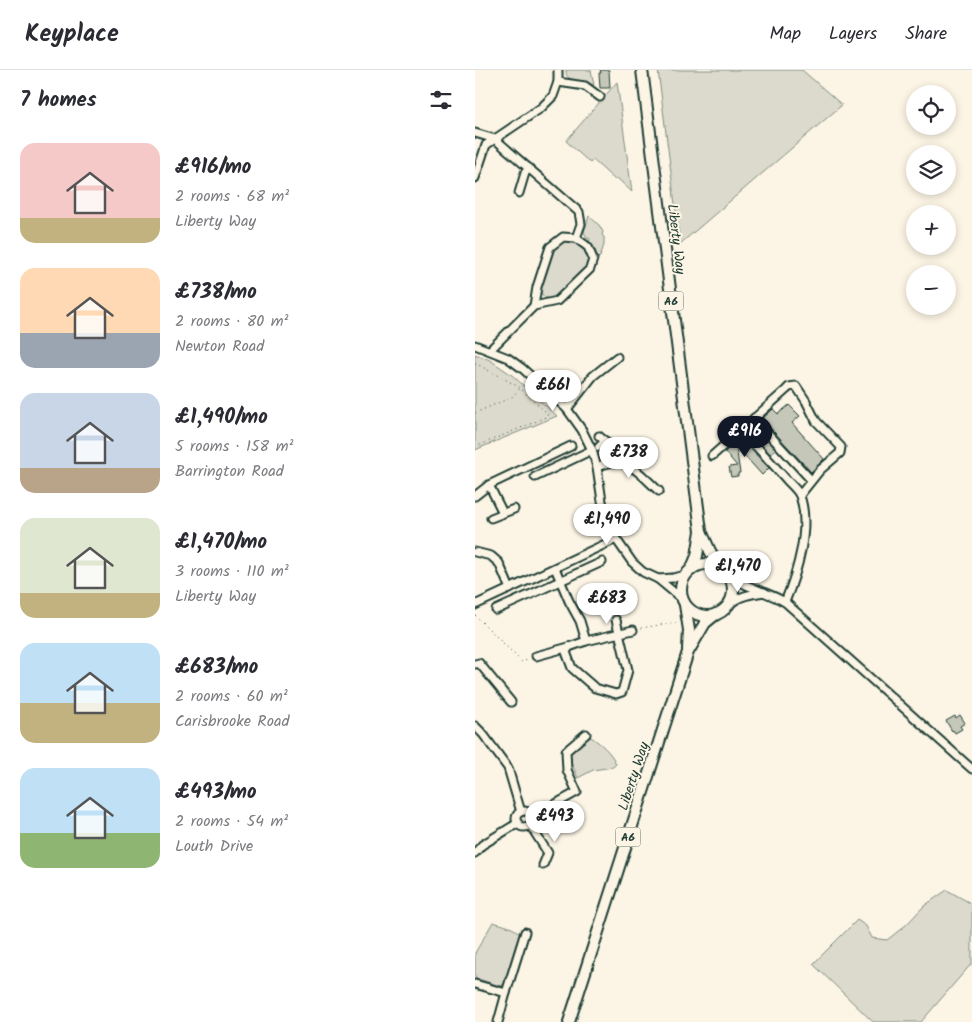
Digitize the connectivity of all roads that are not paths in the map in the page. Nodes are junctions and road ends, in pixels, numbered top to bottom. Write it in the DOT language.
graph roads {
  1 [pos="558,70"];
  2 [pos="642,70"];
  3 [pos="558,82"];
  4 [pos="600,97"];
  5 [pos="475,133"];
  6 [pos="495,139"];
  7 [pos="529,168"];
  8 [pos="475,178"];
  9 [pos="519,193"];
  10 [pos="576,238"];
  11 [pos="535,306"];
  12 [pos="475,345"];
  13 [pos="490,350"];
  14 [pos="617,357"];
  15 [pos="567,409"];
  16 [pos="754,418"];
  17 [pos="741,430"];
  18 [pos="571,446"];
  19 [pos="596,448"];
  20 [pos="712,456"];
  21 [pos="618,462"];
  22 [pos="597,467"];
  23 [pos="535,477"];
  24 [pos="811,480"];
  25 [pos="489,485"];
  26 [pos="659,491"];
  27 [pos="800,494"];
  28 [pos="475,496"];
  29 [pos="514,508"];
  30 [pos="503,513"];
  31 [pos="491,518"];
  32 [pos="701,532"];
  33 [pos="616,539"];
  34 [pos="475,552"];
  35 [pos="601,562"];
  36 [pos="555,568"];
  37 [pos="723,570"];
  38 [pos="688,572"];
  39 [pos="658,579"];
  40 [pos="560,580"];
  41 [pos="510,588"];
  42 [pos="764,592"];
  43 [pos="684,602"];
  44 [pos="785,602"];
  45 [pos="475,605"];
  46 [pos="728,605"];
  47 [pos="496,610"];
  48 [pos="716,614"];
  49 [pos="616,620"];
  50 [pos="633,630"];
  51 [pos="619,633"];
  52 [pos="586,641"];
  53 [pos="569,647"];
  54 [pos="688,652"];
  55 [pos="536,656"];
  56 [pos="475,664"];
  57 [pos="511,702"];
  58 [pos="475,726"];
  59 [pos="585,734"];
  60 [pos="972,769"];
  61 [pos="521,812"];
  62 [pos="532,817"];
  63 [pos="517,823"];
  64 [pos="530,825"];
  65 [pos="475,854"];
  66 [pos="543,866"];
  67 [pos="525,932"];
  68 [pos="475,984"];
  69 [pos="506,993"];
  70 [pos="498,1022"];
  71 [pos="569,1022"];
  1 -- 3 [label="street"];
  2 -- 32 [label="highway, Liberty Way / A6"];
  3 -- 4 [label="street"];
  3 -- 6 [label="street"];
  5 -- 6 [label="street"];
  6 -- 7 [label="street"];
  6 -- 8 [label="street"];
  7 -- 9 [label="street"];
  7 -- 10 [label="street"];
  10 -- 11 [label="street"];
  10 -- 11 [label="street"];
  11 -- 13 [label="street"];
  12 -- 13 [label="street"];
  13 -- 15 [label="street"];
  14 -- 15 [label="street"];
  15 -- 19 [label="street"];
  16 -- 17 [label="street"];
  16 -- 24 [label="street"];
  16 -- 24 [label="street"];
  17 -- 20 [label="street"];
  17 -- 27 [label="street"];
  18 -- 25 [label="street"];
  19 -- 21 [label="street"];
  19 -- 22 [label="street"];
  19 -- 23 [label="street"];
  21 -- 22 [label="street"];
  21 -- 26 [label="street"];
  22 -- 33 [label="street"];
  24 -- 27 [label="street"];
  25 -- 28 [label="street"];
  25 -- 30 [label="street"];
  27 -- 44 [label="street"];
  29 -- 30 [label="street"];
  30 -- 31 [label="street"];
  32 -- 37 [label="highway, Liberty Way / A6"];
  32 -- 38 [label="highway, Liberty Way / A6"];
  33 -- 36 [label="street"];
  33 -- 39 [label="street"];
  34 -- 41 [label="street"];
  35 -- 40 [label="street"];
  36 -- 40 [label="street"];
  36 -- 41 [label="street"];
  37 -- 38 [label="highway"];
  37 -- 42 [label="street"];
  37 -- 46 [label="highway"];
  38 -- 39 [label="street"];
  38 -- 43 [label="highway"];
  39 -- 43 [label="street"];
  40 -- 47 [label="street"];
  40 -- 52 [label="street"];
  41 -- 45 [label="street"];
  42 -- 44 [label="street"];
  42 -- 46 [label="street"];
  43 -- 48 [label="highway"];
  43 -- 54 [label="highway, Liberty Way / A6"];
  44 -- 60 [label="street"];
  46 -- 48 [label="highway"];
  48 -- 54 [label="highway, Liberty Way / A6"];
  49 -- 51 [label="street"];
  50 -- 51 [label="street"];
  51 -- 52 [label="street"];
  51 -- 53 [label="street"];
  52 -- 53 [label="street"];
  53 -- 55 [label="street"];
  54 -- 71 [label="highway, Liberty Way / A6"];
  56 -- 57 [label="street"];
  58 -- 61 [label="street"];
  59 -- 62 [label="street"];
  61 -- 62 [label="street"];
  61 -- 63 [label="street"];
  62 -- 64 [label="street"];
  63 -- 64 [label="street"];
  63 -- 65 [label="street"];
  64 -- 66 [label="street"];
  67 -- 69 [label="street"];
  68 -- 69 [label="street"];
  69 -- 70 [label="street"];
}
